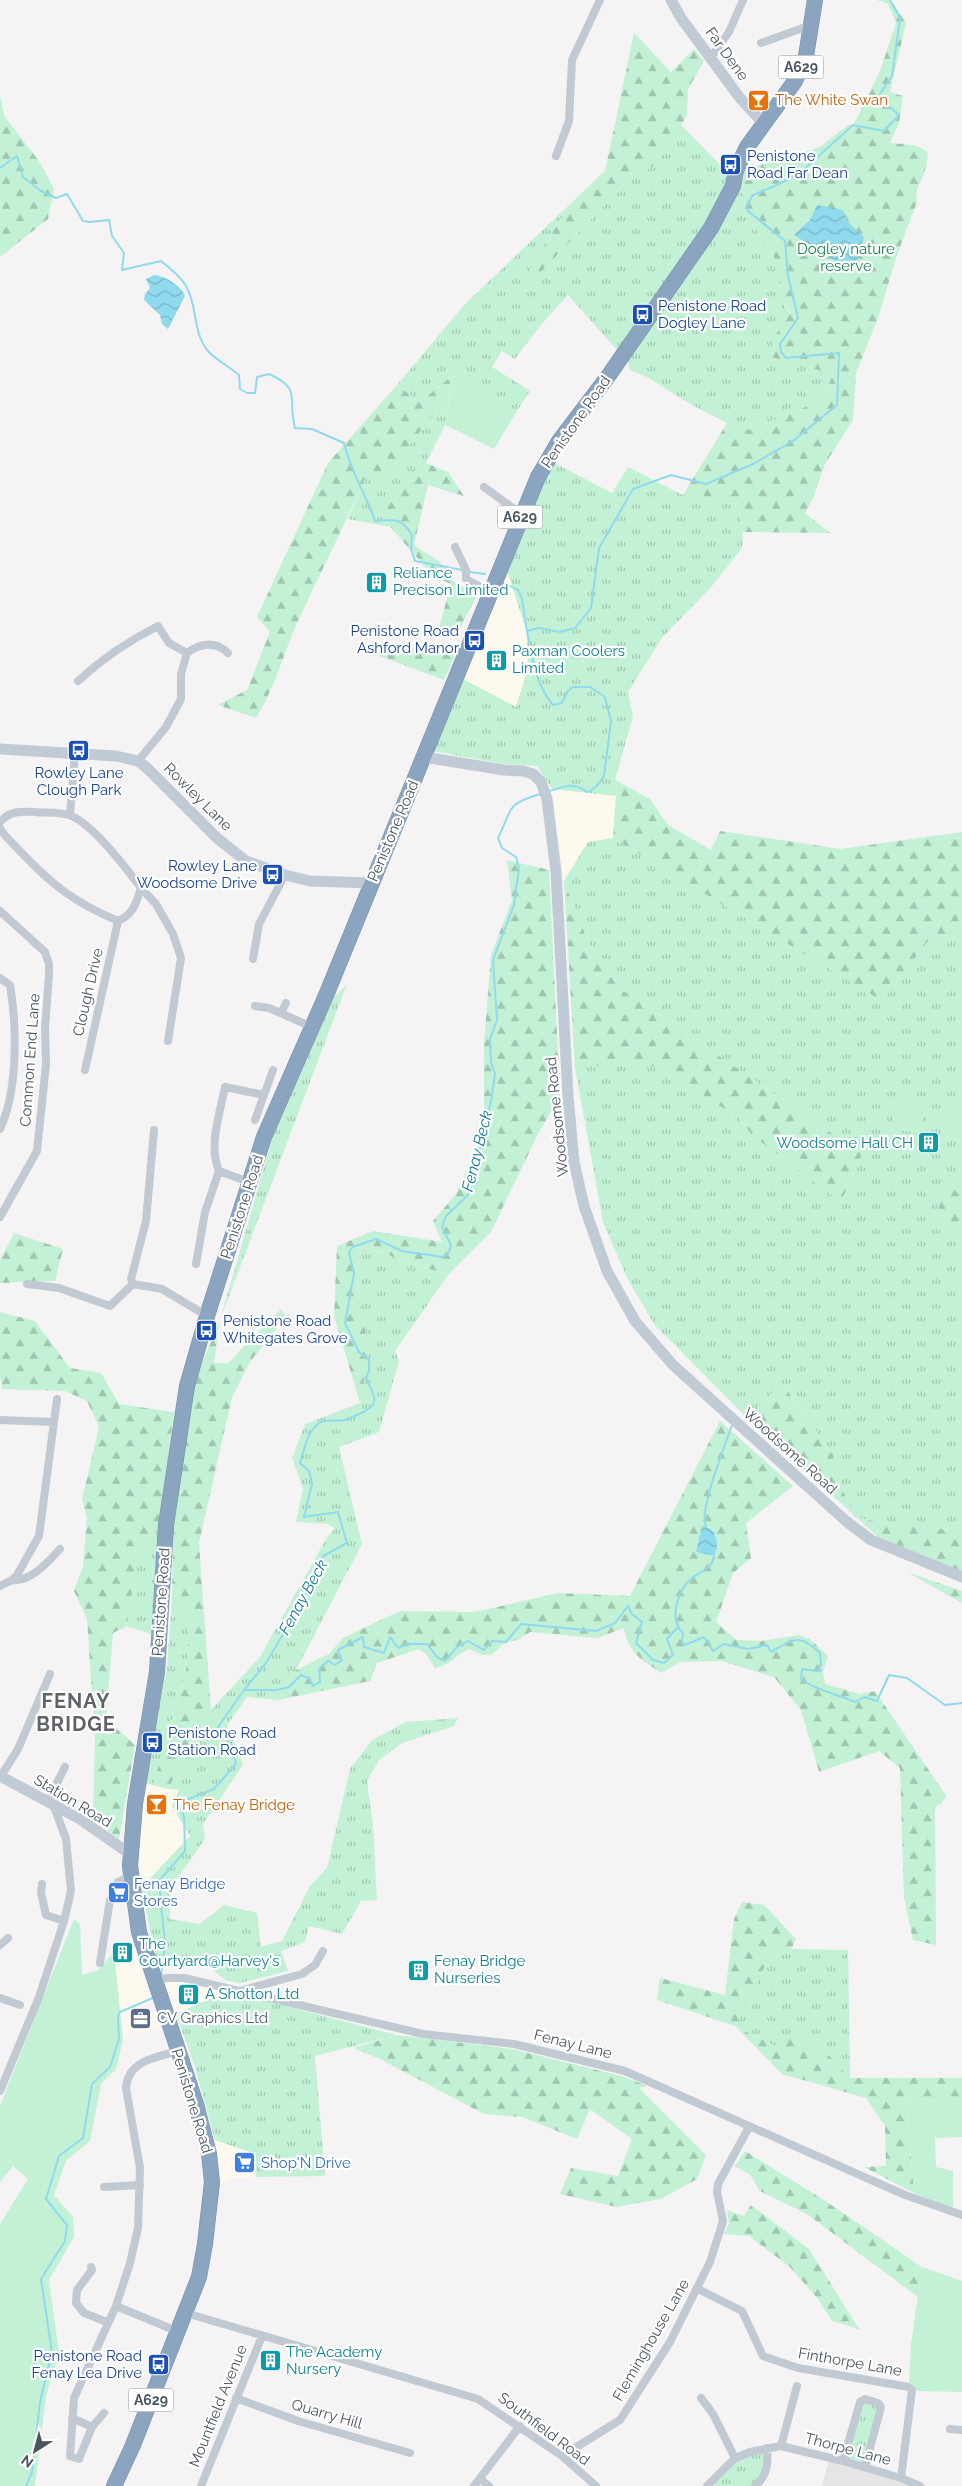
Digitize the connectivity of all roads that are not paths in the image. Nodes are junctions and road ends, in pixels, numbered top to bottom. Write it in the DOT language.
graph roads {
  1 [pos="600,0"];
  2 [pos="671,0"];
  3 [pos="743,0"];
  4 [pos="815,0"];
  5 [pos="812,25"];
  6 [pos="761,43"];
  7 [pos="711,57"];
  8 [pos="762,123"];
  9 [pos="556,156"];
  10 [pos="484,487"];
  11 [pos="521,514"];
  12 [pos="455,547"];
  13 [pos="490,592"];
  14 [pos="187,652"];
  15 [pos="228,654"];
  16 [pos="78,681"];
  17 [pos="0,749"];
  18 [pos="75,754"];
  19 [pos="424,757"];
  20 [pos="138,761"];
  21 [pos="70,815"];
  22 [pos="0,822"];
  23 [pos="0,828"];
  24 [pos="285,875"];
  25 [pos="371,883"];
  26 [pos="141,888"];
  27 [pos="0,912"];
  28 [pos="118,921"];
  29 [pos="253,959"];
  30 [pos="2,982"];
  31 [pos="286,1003"];
  32 [pos="255,1006"];
  33 [pos="281,1014"];
  34 [pos="312,1027"];
  35 [pos="168,1040"];
  36 [pos="85,1070"];
  37 [pos="273,1070"];
  38 [pos="264,1095"];
  39 [pos="255,1120"];
  40 [pos="0,1129"];
  41 [pos="154,1130"];
  42 [pos="219,1171"];
  43 [pos="249,1182"];
  44 [pos="0,1217"];
  45 [pos="196,1264"];
  46 [pos="27,1284"];
  47 [pos="133,1284"];
  48 [pos="207,1316"];
  49 [pos="57,1399"];
  50 [pos="0,1420"];
  51 [pos="54,1422"];
  52 [pos="60,1549"];
  53 [pos="962,1577"];
  54 [pos="12,1580"];
  55 [pos="0,1586"];
  56 [pos="50,1674"];
  57 [pos="65,1766"];
  58 [pos="1,1776"];
  59 [pos="51,1802"];
  60 [pos="130,1854"];
  61 [pos="131,1876"];
  62 [pos="42,1884"];
  63 [pos="64,1921"];
  64 [pos="8,1938"];
  65 [pos="0,1945"];
  66 [pos="323,1951"];
  67 [pos="100,1963"];
  68 [pos="160,1986"];
  69 [pos="242,1990"];
  70 [pos="0,1998"];
  71 [pos="20,2005"];
  72 [pos="178,2051"];
  73 [pos="0,2091"];
  74 [pos="749,2127"];
  75 [pos="140,2185"];
  76 [pos="104,2187"];
  77 [pos="962,2215"];
  78 [pos="91,2267"];
  79 [pos="698,2289"];
  80 [pos="116,2306"];
  81 [pos="186,2313"];
  82 [pos="107,2322"];
  83 [pos="178,2332"];
  84 [pos="262,2336"];
  85 [pos="797,2386"];
  86 [pos="236,2398"];
  87 [pos="700,2398"];
  88 [pos="104,2412"];
  89 [pos="72,2418"];
  90 [pos="520,2426"];
  91 [pos="92,2428"];
  92 [pos="950,2429"];
  93 [pos="962,2430"];
  94 [pos="781,2446"];
  95 [pos="767,2448"];
  96 [pos="410,2453"];
  97 [pos="562,2456"];
  98 [pos="735,2458"];
  99 [pos="843,2460"];
  100 [pos="864,2467"];
  101 [pos="480,2478"];
  102 [pos="901,2478"];
  103 [pos="711,2485"];
  104 [pos="114,2486"];
  105 [pos="201,2486"];
  106 [pos="474,2486"];
  107 [pos="489,2486"];
  108 [pos="596,2486"];
  109 [pos="756,2486"];
  110 [pos="920,2486"];
  1 -- 9 [label="street"];
  2 -- 7 [label="street, Far Dene"];
  3 -- 7 [label="street"];
  4 -- 5 [label="highway, Penistone Road / A629"];
  5 -- 6 [label="street"];
  5 -- 8 [label="highway, Penistone Road / A629"];
  7 -- 8 [label="street, Far Dene"];
  8 -- 11 [label="highway, Penistone Road / A629"];
  10 -- 11 [label="street"];
  11 -- 13 [label="highway, Penistone Road / A629"];
  12 -- 13 [label="street"];
  13 -- 19 [label="highway, Penistone Road / A629"];
  14 -- 15 [label="street"];
  14 -- 16 [label="street"];
  14 -- 20 [label="street"];
  17 -- 18 [label="street, Rowley Lane"];
  18 -- 20 [label="street, Rowley Lane"];
  18 -- 21 [label="street"];
  19 -- 25 [label="highway, Penistone Road / A629"];
  19 -- 53 [label="street, Woodsome Road"];
  20 -- 24 [label="street, Rowley Lane"];
  21 -- 22 [label="street"];
  21 -- 26 [label="street"];
  23 -- 28 [label="street"];
  24 -- 25 [label="street, Rowley Lane"];
  24 -- 29 [label="street"];
  25 -- 34 [label="highway, Penistone Road / A629"];
  26 -- 28 [label="street"];
  26 -- 35 [label="street"];
  27 -- 44 [label="street, Common End Lane"];
  28 -- 36 [label="street, Clough Drive"];
  30 -- 40 [label="street"];
  31 -- 33 [label="street"];
  32 -- 33 [label="street"];
  33 -- 34 [label="street"];
  34 -- 43 [label="highway, Penistone Road / A629"];
  37 -- 38 [label="street"];
  38 -- 39 [label="street"];
  38 -- 42 [label="street"];
  41 -- 47 [label="street"];
  42 -- 43 [label="street"];
  42 -- 45 [label="street"];
  43 -- 48 [label="highway, Penistone Road / A629"];
  46 -- 47 [label="street"];
  47 -- 48 [label="street"];
  48 -- 60 [label="highway, Penistone Road / A629"];
  49 -- 51 [label="street"];
  50 -- 51 [label="street"];
  51 -- 54 [label="street"];
  52 -- 54 [label="street"];
  54 -- 55 [label="street"];
  56 -- 58 [label="street"];
  57 -- 59 [label="street"];
  58 -- 59 [label="street, Station Road"];
  59 -- 60 [label="street, Station Road"];
  59 -- 63 [label="street"];
  60 -- 61 [label="highway, Penistone Road / A629"];
  61 -- 67 [label="street"];
  61 -- 68 [label="highway, Penistone Road / A629"];
  62 -- 63 [label="street"];
  63 -- 73 [label="street"];
  64 -- 65 [label="street"];
  66 -- 69 [label="street"];
  68 -- 69 [label="street, Fenay Lane"];
  68 -- 72 [label="highway, Penistone Road / A629"];
  69 -- 74 [label="street, Fenay Lane"];
  70 -- 71 [label="street"];
  72 -- 75 [label="street"];
  72 -- 81 [label="highway, Penistone Road / A629"];
  74 -- 77 [label="street, Fenay Lane"];
  74 -- 79 [label="street, Fleminghouse Lane"];
  75 -- 76 [label="street"];
  75 -- 80 [label="street"];
  78 -- 82 [label="street"];
  79 -- 97 [label="street, Fleminghouse Lane"];
  79 -- 102 [label="street, Finthorpe Lane"];
  80 -- 82 [label="street"];
  80 -- 83 [label="street"];
  81 -- 83 [label="highway, Penistone Road / A629"];
  81 -- 84 [label="street, Southfield Road"];
  82 -- 89 [label="street"];
  83 -- 104 [label="highway, Penistone Road / A629"];
  84 -- 86 [label="street, Mountfield Avenue"];
  84 -- 90 [label="street, Southfield Road"];
  85 -- 94 [label="street"];
  86 -- 96 [label="street, Quarry Hill"];
  86 -- 105 [label="street, Mountfield Avenue"];
  87 -- 98 [label="street"];
  88 -- 91 [label="street"];
  89 -- 91 [label="street"];
  89 -- 91 [label="street"];
  90 -- 97 [label="street, Southfield Road"];
  90 -- 101 [label="street"];
  92 -- 93 [label="street"];
  94 -- 95 [label="street, Thorpe Lane"];
  94 -- 99 [label="street, Thorpe Lane"];
  95 -- 98 [label="street, Thorpe Lane"];
  95 -- 109 [label="street"];
  97 -- 108 [label="street, Southfield Road"];
  98 -- 103 [label="street, Thorpe Lane"];
  99 -- 100 [label="street, Thorpe Lane"];
  99 -- 100 [label="street"];
  100 -- 102 [label="street, Thorpe Lane"];
  101 -- 106 [label="street"];
  101 -- 107 [label="street"];
  102 -- 110 [label="street, Thorpe Lane"];
}
